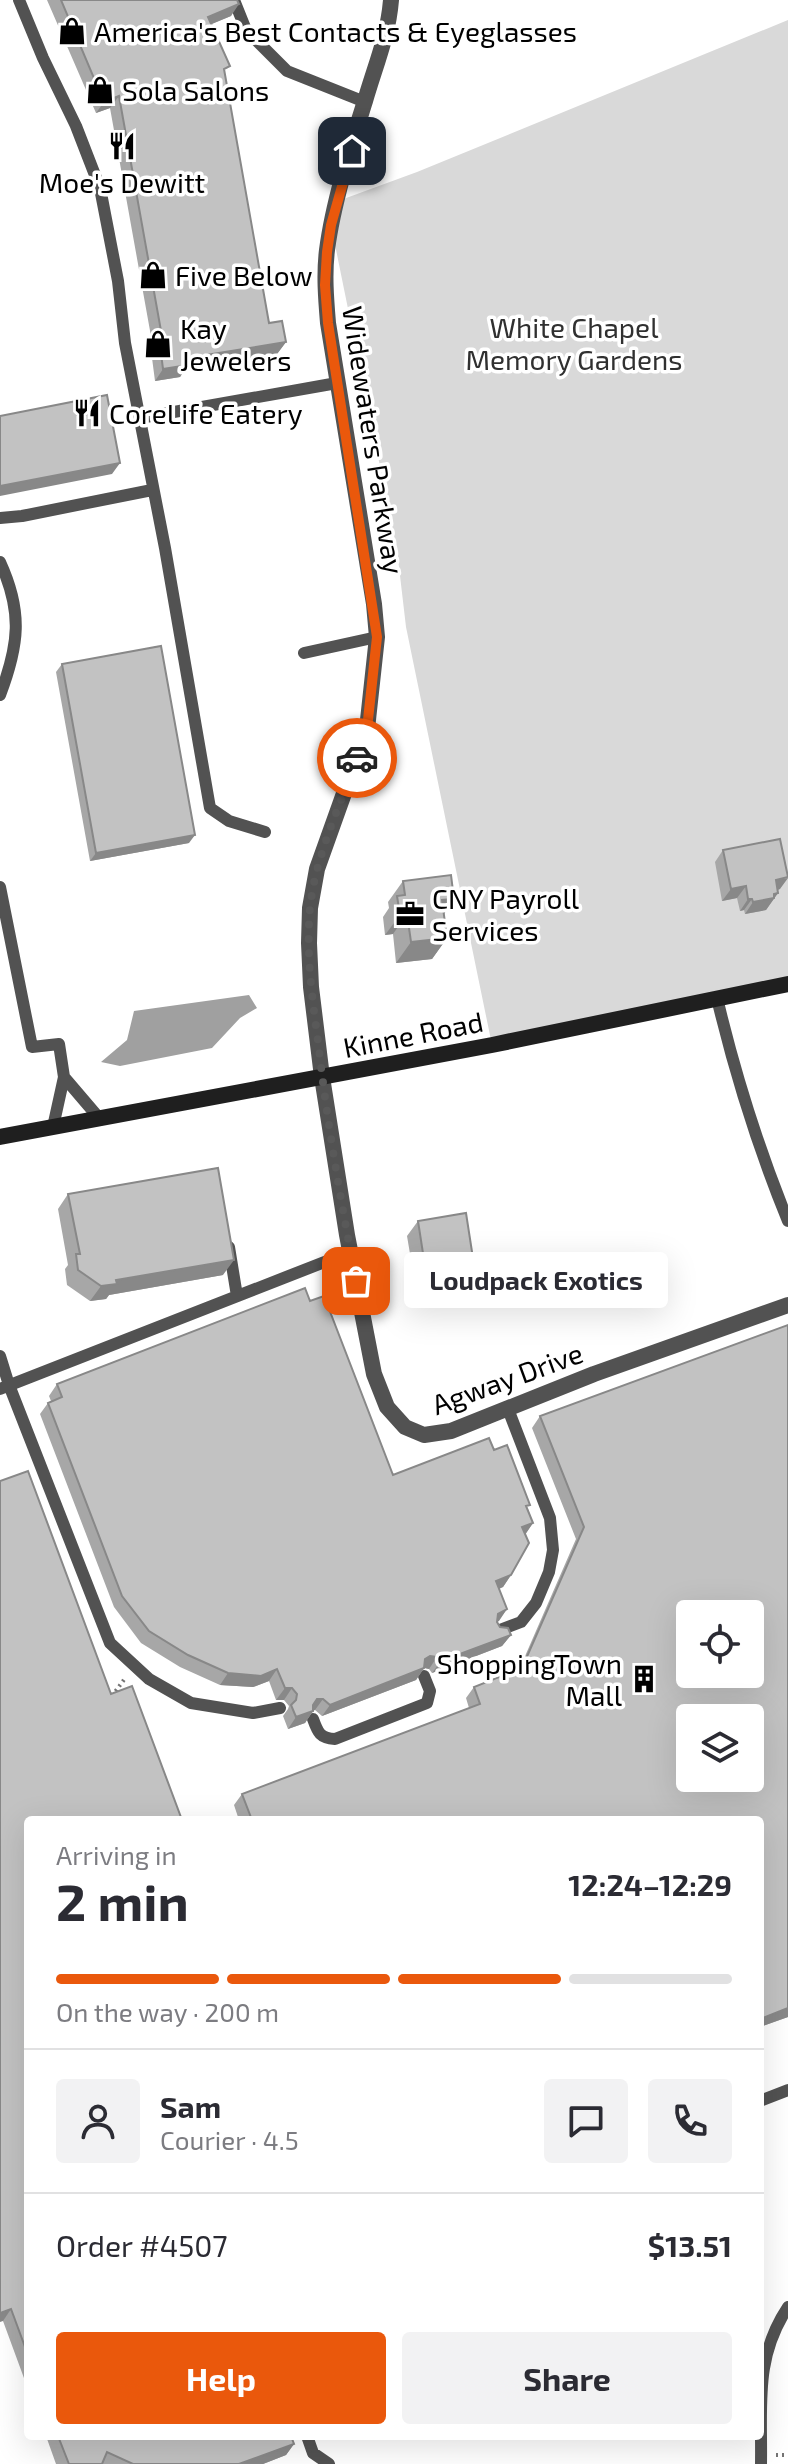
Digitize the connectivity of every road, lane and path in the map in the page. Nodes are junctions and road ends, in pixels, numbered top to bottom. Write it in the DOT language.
graph roads {
  1 [pos="19,0"];
  2 [pos="234,0"];
  3 [pos="391,0"];
  4 [pos="365,102"];
  5 [pos="337,383"];
  6 [pos="140,418"];
  7 [pos="152,490"];
  8 [pos="0,518"];
  9 [pos="0,562"];
  10 [pos="377,637"];
  11 [pos="304,653"];
  12 [pos="0,695"];
  13 [pos="265,832"];
  14 [pos="0,887"];
  15 [pos="788,984"];
  16 [pos="717,998"];
  17 [pos="64,1077"];
  18 [pos="322,1077"];
  19 [pos="99,1118"];
  20 [pos="53,1127"];
  21 [pos="0,1137"];
  22 [pos="788,1221"];
  23 [pos="226,1228"];
  24 [pos="350,1252"];
  25 [pos="237,1296"];
  26 [pos="788,1305"];
  27 [pos="0,1356"];
  28 [pos="4,1387"];
  29 [pos="508,1409"];
  30 [pos="497,1631"];
  31 [pos="134,1666"];
  32 [pos="424,1676"];
  33 [pos="112,1702"];
  34 [pos="280,1708"];
  35 [pos="313,1719"];
  36 [pos="788,2090"];
  37 [pos="764,2099"];
  38 [pos="788,2307"];
  39 [pos="764,2360"];
  40 [pos="308,2440"];
  41 [pos="761,2440"];
  42 [pos="329,2464"];
  43 [pos="761,2464"];
  1 -- 6 [label="lane"];
  2 -- 4 [label="lane"];
  3 -- 4 [label="street, Widewaters Parkway"];
  4 -- 5 [label="street, Widewaters Parkway"];
  5 -- 6 [label="lane"];
  5 -- 10 [label="street, Widewaters Parkway"];
  6 -- 7 [label="lane"];
  7 -- 8 [label="lane"];
  7 -- 13 [label="lane"];
  9 -- 12 [label="lane"];
  10 -- 11 [label="lane"];
  10 -- 18 [label="street, Widewaters Parkway"];
  14 -- 17 [label="lane"];
  15 -- 16 [label="street, Kinne Road"];
  16 -- 18 [label="street, Kinne Road"];
  16 -- 22 [label="lane"];
  17 -- 19 [label="lane"];
  17 -- 20 [label="lane"];
  18 -- 19 [label="street, Kinne Road"];
  18 -- 24 [label="street, Agway Drive"];
  19 -- 20 [label="street, Kinne Road"];
  20 -- 21 [label="street, Kinne Road"];
  23 -- 25 [label="lane"];
  24 -- 25 [label="lane"];
  24 -- 29 [label="street, Agway Drive"];
  25 -- 28 [label="lane"];
  26 -- 29 [label="street, Agway Drive"];
  27 -- 28 [label="lane"];
  28 -- 31 [label="lane"];
  29 -- 30 [label="lane"];
  31 -- 33 [label="path"];
  31 -- 34 [label="lane"];
  32 -- 35 [label="lane"];
  36 -- 37 [label="lane"];
  38 -- 39 [label="lane"];
  40 -- 42 [label="lane"];
  41 -- 43 [label="lane"];
}
